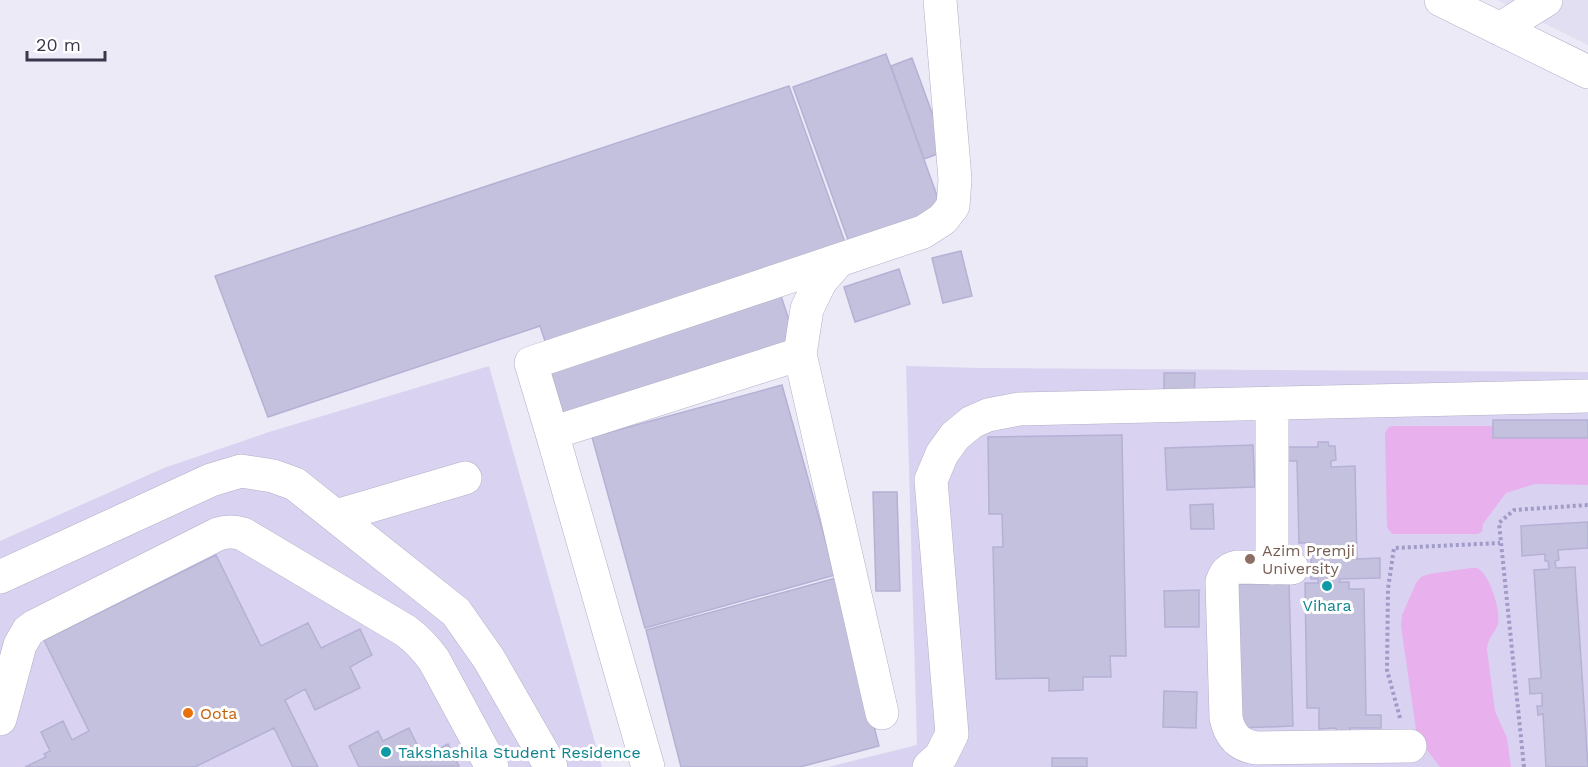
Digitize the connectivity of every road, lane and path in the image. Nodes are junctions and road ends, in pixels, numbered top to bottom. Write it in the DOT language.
graph roads {
  1 [pos="940,0"];
  2 [pos="1441,0"];
  3 [pos="1546,0"];
  4 [pos="1500,29"];
  5 [pos="1588,72"];
  6 [pos="839,260"];
  7 [pos="800,354"];
  8 [pos="1588,396"];
  9 [pos="1272,403"];
  10 [pos="552,433"];
  11 [pos="465,478"];
  12 [pos="1588,505"];
  13 [pos="336,516"];
  14 [pos="1500,543"];
  15 [pos="0,577"];
  16 [pos="882,713"];
  17 [pos="0,719"];
  18 [pos="1410,746"];
  19 [pos="492,767"];
  20 [pos="551,767"];
  21 [pos="648,767"];
  22 [pos="929,767"];
  23 [pos="1524,767"];
  1 -- 6 [label="street"];
  2 -- 4 [label="street"];
  3 -- 4 [label="street"];
  4 -- 5 [label="street"];
  6 -- 7 [label="street"];
  6 -- 10 [label="street"];
  7 -- 10 [label="street"];
  7 -- 16 [label="street"];
  8 -- 9 [label="street"];
  9 -- 18 [label="street"];
  9 -- 22 [label="street"];
  10 -- 21 [label="street"];
  11 -- 13 [label="street"];
  12 -- 14 [label="path"];
  13 -- 15 [label="street"];
  13 -- 20 [label="street"];
  14 -- 18 [label="path"];
  14 -- 23 [label="path"];
  17 -- 19 [label="street"];
}
